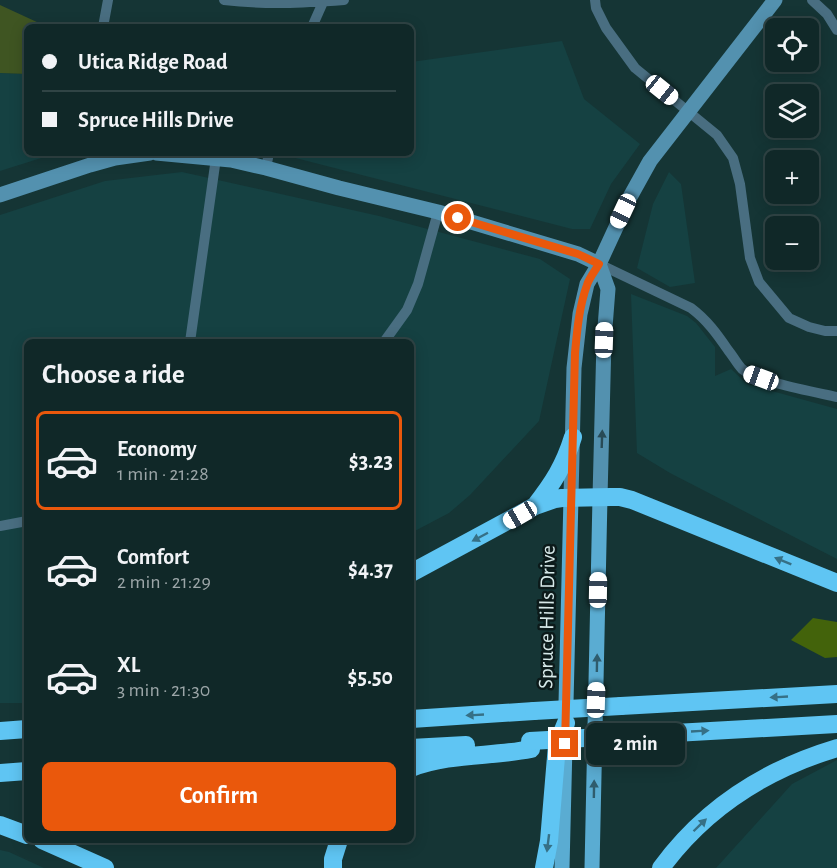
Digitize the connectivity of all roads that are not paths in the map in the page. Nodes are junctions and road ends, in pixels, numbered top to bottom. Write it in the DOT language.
graph roads {
  1 [pos="108,0"];
  2 [pos="224,0"];
  3 [pos="344,0"];
  4 [pos="595,0"];
  5 [pos="776,0"];
  6 [pos="812,0"];
  7 [pos="323,1"];
  8 [pos="104,24"];
  9 [pos="313,24"];
  10 [pos="837,30"];
  11 [pos="689,112"];
  12 [pos="129,156"];
  13 [pos="192,156"];
  14 [pos="216,158"];
  15 [pos="267,160"];
  16 [pos="0,195"];
  17 [pos="438,212"];
  18 [pos="599,264"];
  19 [pos="837,331"];
  20 [pos="190,339"];
  21 [pos="386,339"];
  22 [pos="837,397"];
  23 [pos="573,437"];
  24 [pos="571,497"];
  25 [pos="600,497"];
  26 [pos="535,506"];
  27 [pos="24,522"];
  28 [pos="0,526"];
  29 [pos="414,571"];
  30 [pos="837,583"];
  31 [pos="837,694"];
  32 [pos="414,718"];
  33 [pos="837,723"];
  34 [pos="24,729"];
  35 [pos="0,731"];
  36 [pos="568,731"];
  37 [pos="24,742"];
  38 [pos="0,743"];
  39 [pos="530,745"];
  40 [pos="414,748"];
  41 [pos="837,748"];
  42 [pos="414,767"];
  43 [pos="24,771"];
  44 [pos="0,773"];
  45 [pos="0,825"];
  46 [pos="24,834"];
  47 [pos="49,843"];
  48 [pos="338,843"];
  49 [pos="105,868"];
  50 [pos="333,868"];
  51 [pos="544,868"];
  52 [pos="562,868"];
  53 [pos="592,868"];
  54 [pos="661,868"];
  1 -- 8 [label="street"];
  2 -- 7 [label="street"];
  3 -- 7 [label="street"];
  4 -- 11 [label="street"];
  5 -- 11 [label="main road, Spruce Hills Drive"];
  6 -- 10 [label="street"];
  7 -- 9 [label="street"];
  11 -- 18 [label="main road, Spruce Hills Drive"];
  11 -- 19 [label="street"];
  12 -- 16 [label="main road"];
  13 -- 14 [label="main road"];
  14 -- 15 [label="main road"];
  14 -- 20 [label="street"];
  15 -- 17 [label="main road"];
  17 -- 18 [label="main road"];
  17 -- 21 [label="street"];
  18 -- 22 [label="street"];
  18 -- 23 [label="main road, Spruce Hills Drive"];
  25 -- 18 [label="main road, one-way"];
  23 -- 24 [label="main road, Spruce Hills Drive"];
  23 -- 26 [label="highway"];
  24 -- 25 [label="highway"];
  24 -- 26 [label="highway"];
  24 -- 36 [label="main road, Spruce Hills Drive"];
  30 -- 25 [label="highway, one-way"];
  53 -- 25 [label="main road, one-way"];
  26 -- 29 [label="highway, one-way"];
  27 -- 28 [label="street"];
  31 -- 32 [label="highway, one-way, bridge"];
  36 -- 33 [label="highway, one-way, bridge"];
  34 -- 35 [label="highway"];
  36 -- 39 [label="highway, bridge"];
  36 -- 51 [label="highway, one-way"];
  36 -- 52 [label="main road, Spruce Hills Drive"];
  37 -- 38 [label="highway"];
  39 -- 40 [label="highway"];
  39 -- 42 [label="highway"];
  54 -- 41 [label="highway, one-way"];
  43 -- 44 [label="highway"];
  45 -- 46 [label="highway"];
  47 -- 49 [label="highway"];
  48 -- 50 [label="highway"];
}
